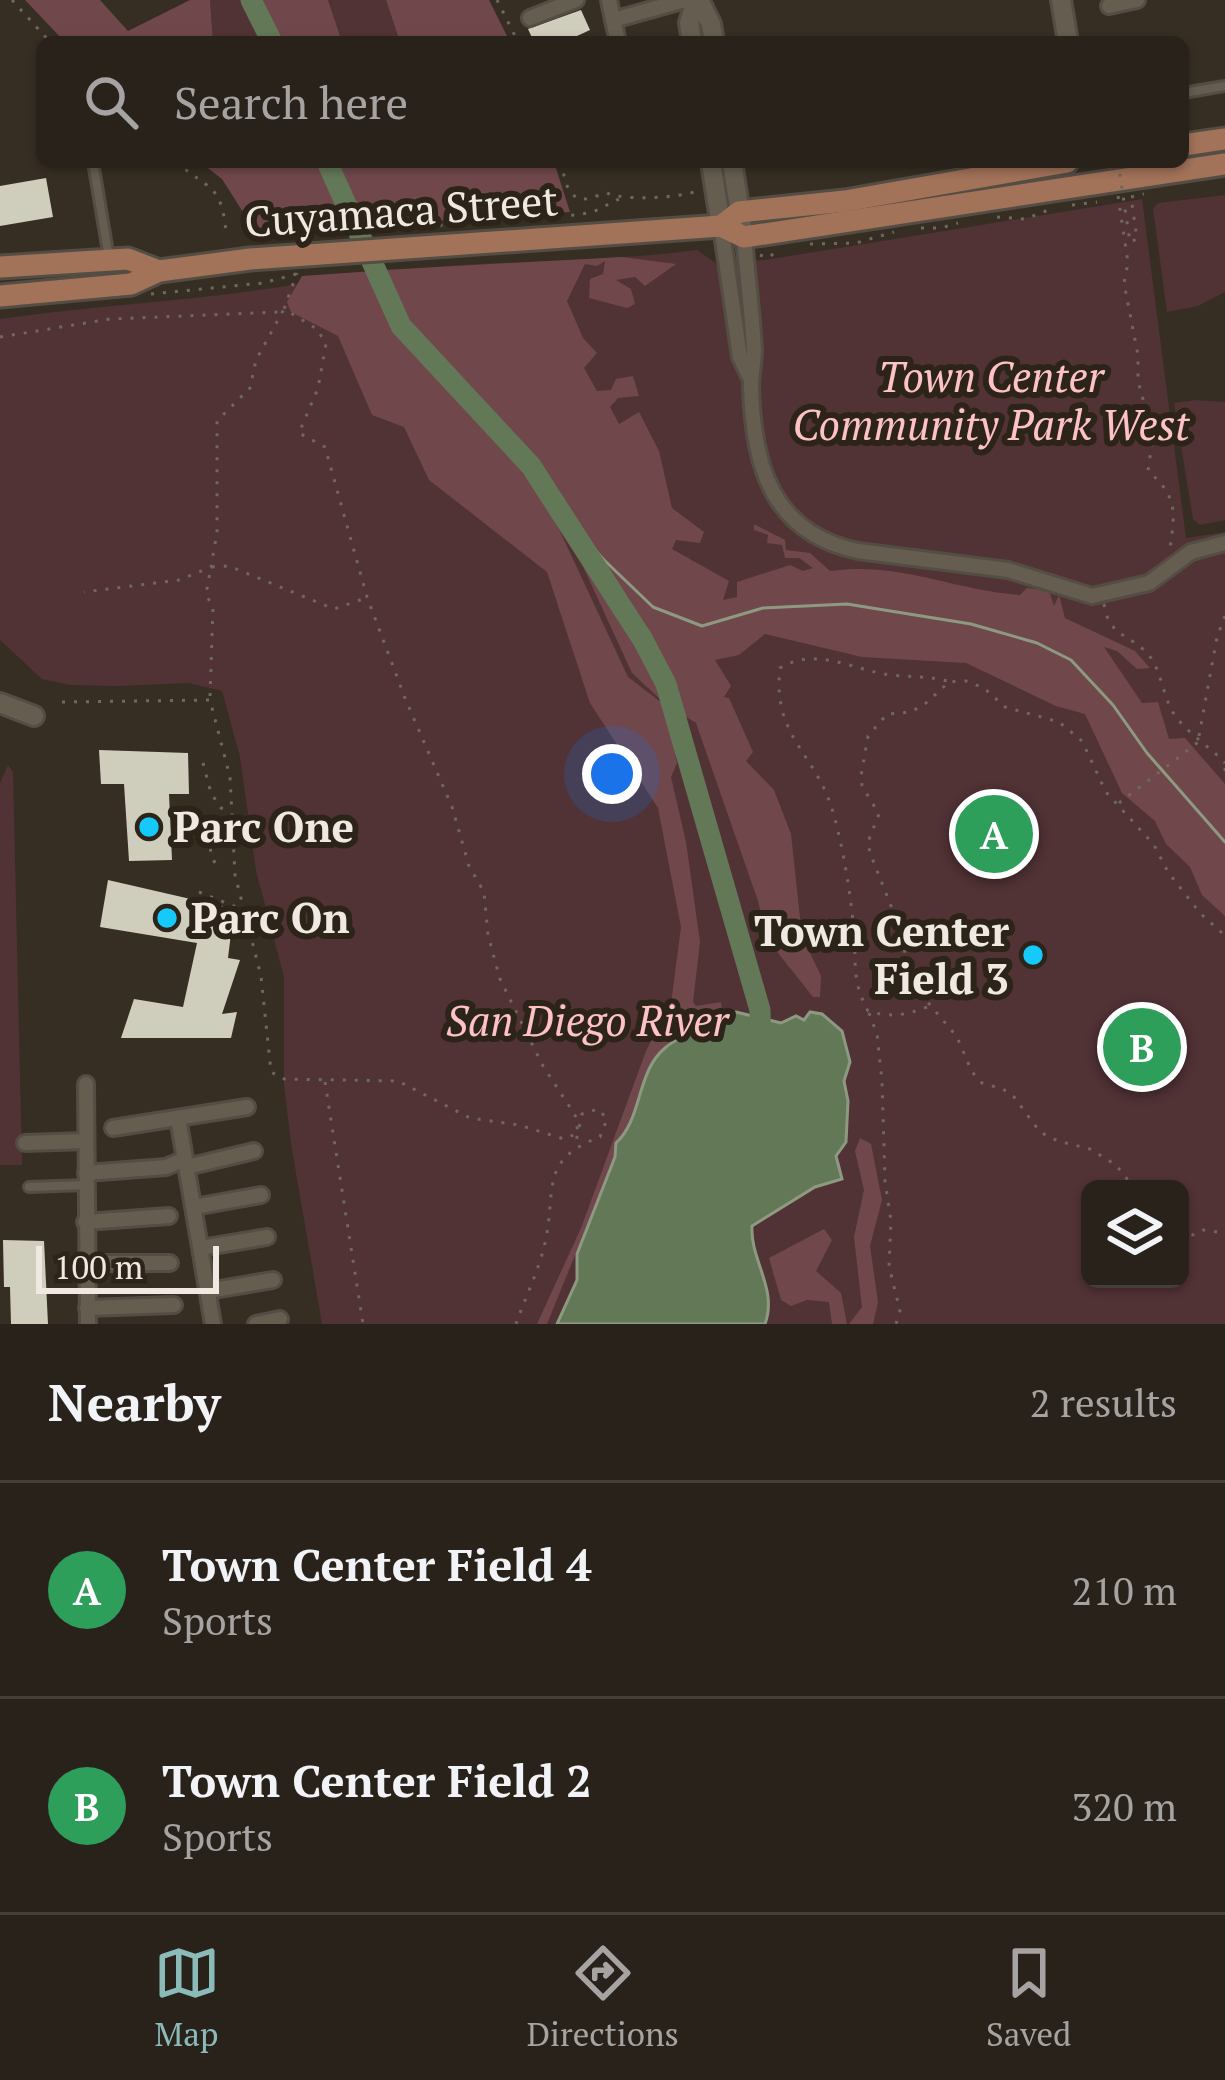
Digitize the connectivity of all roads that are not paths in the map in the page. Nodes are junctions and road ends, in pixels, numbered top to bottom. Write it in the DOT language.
graph roads {
  1 [pos="576,0"];
  2 [pos="609,0"];
  3 [pos="685,0"];
  4 [pos="697,0"];
  5 [pos="1061,0"];
  6 [pos="1137,0"];
  7 [pos="1109,6"];
  8 [pos="530,18"];
  9 [pos="613,20"];
  10 [pos="617,36"];
  11 [pos="691,36"];
  12 [pos="713,36"];
  13 [pos="1067,36"];
  14 [pos="1225,86"];
  15 [pos="1189,92"];
  16 [pos="1225,139"];
  17 [pos="1189,144"];
  18 [pos="1225,164"];
  19 [pos="95,168"];
  20 [pos="712,168"];
  21 [pos="733,168"];
  22 [pos="1033,168"];
  23 [pos="740,212"];
  24 [pos="721,226"];
  25 [pos="747,244"];
  26 [pos="109,260"];
  27 [pos="0,267"];
  28 [pos="159,271"];
  29 [pos="0,296"];
  30 [pos="751,381"];
  31 [pos="1225,543"];
  32 [pos="1,704"];
  33 [pos="34,716"];
  34 [pos="86,1084"];
  35 [pos="247,1107"];
  36 [pos="178,1118"];
  37 [pos="113,1127"];
  38 [pos="86,1141"];
  39 [pos="25,1143"];
  40 [pos="254,1151"];
  41 [pos="186,1163"];
  42 [pos="86,1179"];
  43 [pos="29,1187"];
  44 [pos="261,1195"];
  45 [pos="194,1207"];
  46 [pos="169,1216"];
  47 [pos="85,1222"];
  48 [pos="267,1237"];
  49 [pos="201,1248"];
  50 [pos="85,1263"];
  51 [pos="170,1263"];
  52 [pos="273,1280"];
  53 [pos="208,1291"];
  54 [pos="174,1305"];
  55 [pos="87,1316"];
  56 [pos="280,1319"];
  57 [pos="213,1324"];
  58 [pos="256,1324"];
  1 -- 8 [label="street"];
  2 -- 9 [label="street"];
  3 -- 9 [label="street"];
  4 -- 11 [label="street"];
  4 -- 12 [label="street"];
  5 -- 13 [label="street"];
  6 -- 7 [label="street"];
  9 -- 10 [label="street"];
  14 -- 15 [label="lane"];
  16 -- 17 [label="main road"];
  18 -- 25 [label="main road"];
  19 -- 26 [label="lane"];
  20 -- 24 [label="street"];
  21 -- 23 [label="street"];
  22 -- 23 [label="main road"];
  23 -- 24 [label="main road"];
  23 -- 25 [label="street"];
  24 -- 25 [label="main road"];
  24 -- 28 [label="main road, Cuyamaca Street"];
  24 -- 30 [label="street"];
  25 -- 30 [label="street"];
  26 -- 27 [label="main road, Cuyamaca Street"];
  26 -- 28 [label="main road, Cuyamaca Street"];
  28 -- 29 [label="main road, Cuyamaca Street"];
  30 -- 31 [label="street"];
  32 -- 33 [label="street"];
  34 -- 38 [label="street"];
  35 -- 36 [label="street"];
  36 -- 37 [label="street"];
  36 -- 41 [label="street"];
  38 -- 39 [label="street"];
  38 -- 42 [label="street"];
  40 -- 41 [label="street"];
  41 -- 42 [label="street"];
  41 -- 45 [label="street"];
  42 -- 43 [label="lane"];
  42 -- 47 [label="street"];
  44 -- 45 [label="street"];
  45 -- 49 [label="street"];
  46 -- 47 [label="street"];
  47 -- 50 [label="street"];
  48 -- 49 [label="street"];
  49 -- 53 [label="street"];
  50 -- 51 [label="street"];
  50 -- 55 [label="street"];
  52 -- 53 [label="street"];
  53 -- 57 [label="street"];
  54 -- 55 [label="street"];
  56 -- 58 [label="street"];
}
